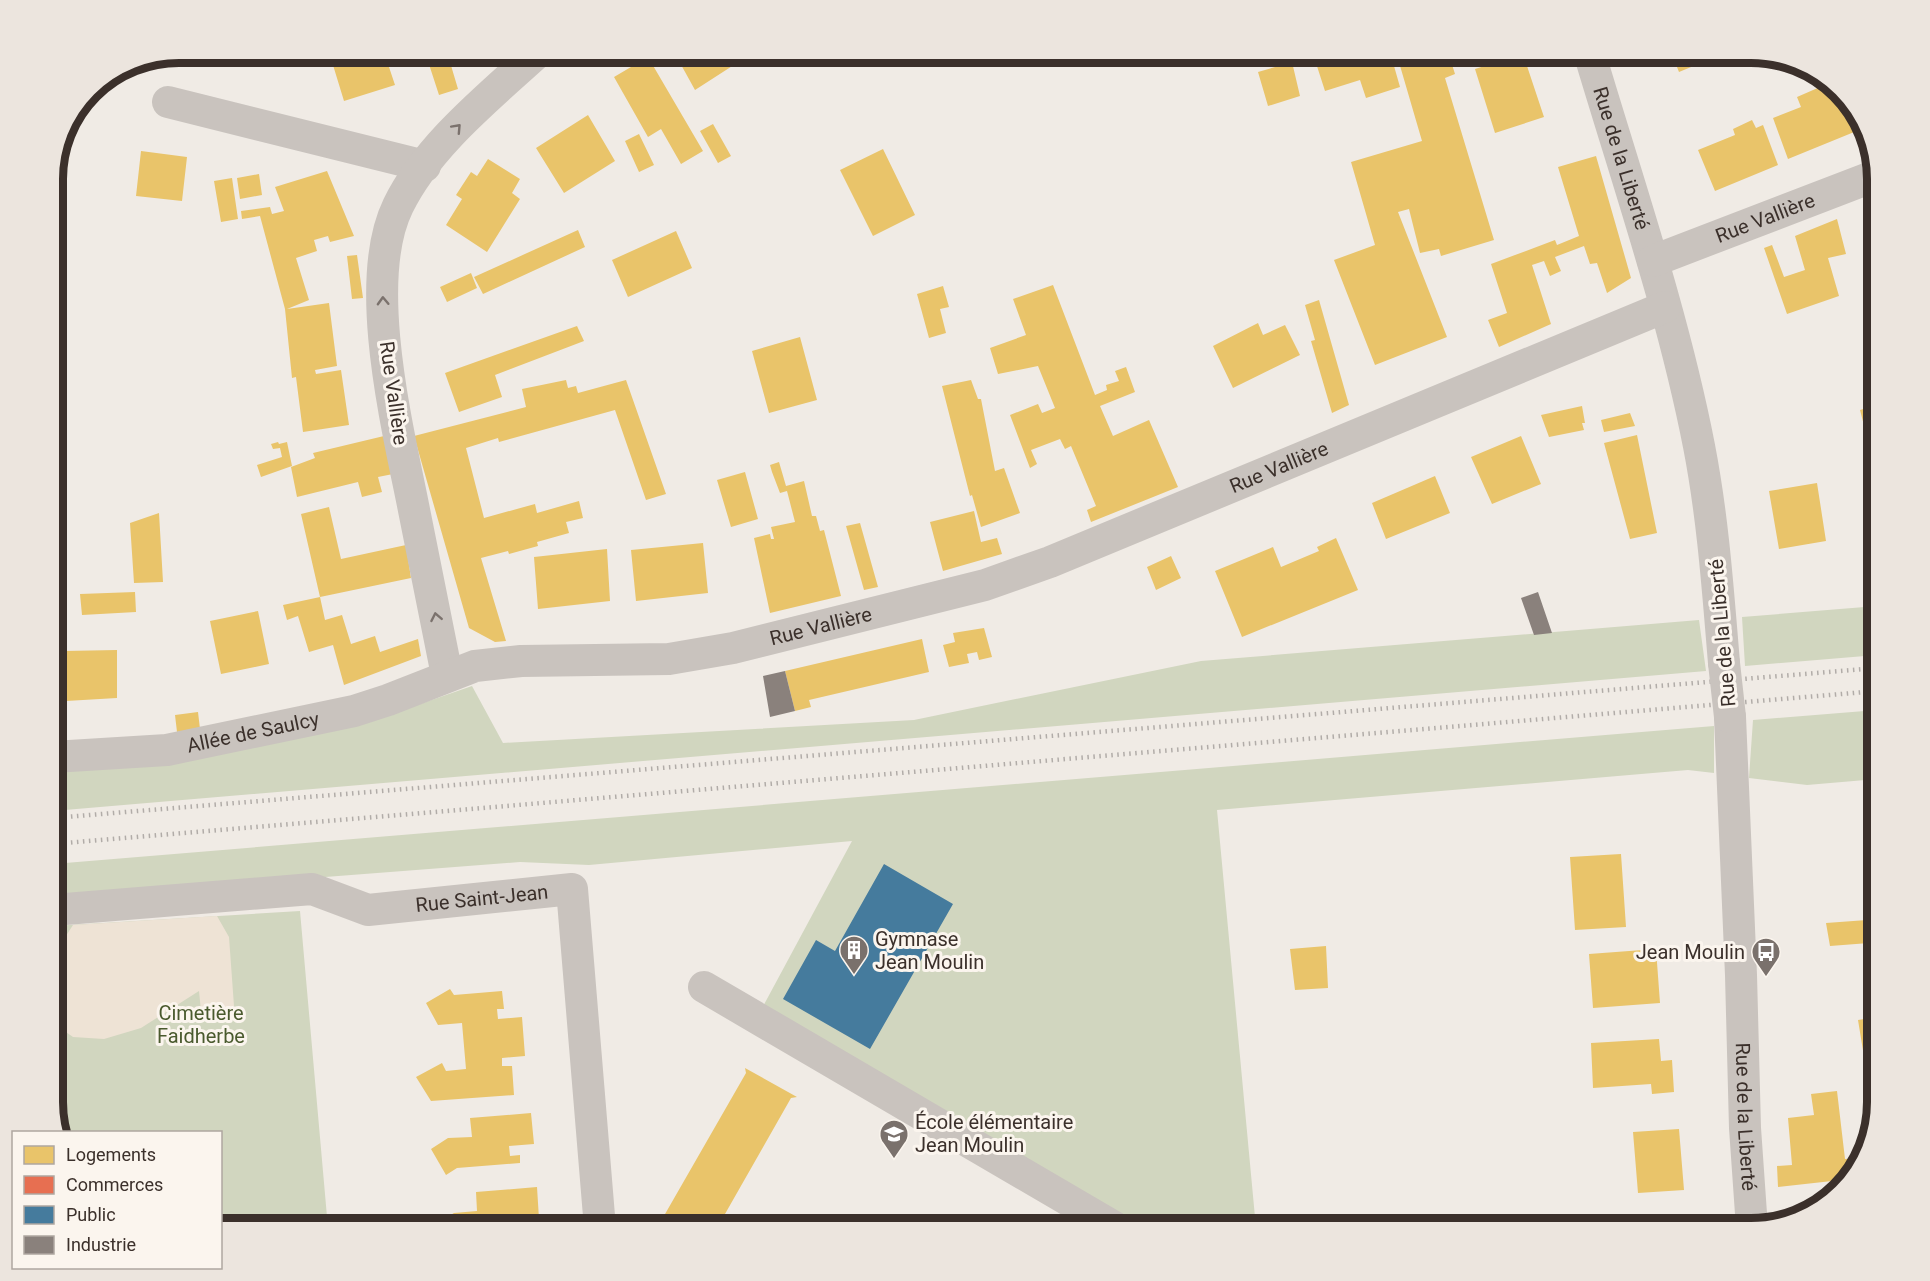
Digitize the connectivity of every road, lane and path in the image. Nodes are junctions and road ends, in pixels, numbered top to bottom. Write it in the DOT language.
graph roads {
  1 [pos="526,63"];
  2 [pos="1592,63"];
  3 [pos="168,102"];
  4 [pos="425,166"];
  5 [pos="1867,179"];
  6 [pos="1653,261"];
  7 [pos="1665,307"];
  8 [pos="447,675"];
  9 [pos="63,756"];
  10 [pos="63,909"];
  11 [pos="704,987"];
  12 [pos="599,1218"];
  13 [pos="1099,1218"];
  14 [pos="1751,1218"];
  4 -- 1 [label="street, Rue Vallière, one-way"];
  2 -- 6 [label="street, Rue de la Liberté"];
  3 -- 4 [label="street"];
  8 -- 4 [label="street, Rue Vallière, one-way"];
  5 -- 6 [label="street, Rue Vallière"];
  6 -- 7 [label="street, Rue de la Liberté"];
  7 -- 8 [label="street, Rue Vallière"];
  7 -- 14 [label="street, Rue de la Liberté, bridge"];
  8 -- 9 [label="street, Allée de Saulcy"];
  10 -- 12 [label="street, Rue Saint-Jean"];
  11 -- 13 [label="street"];
}
